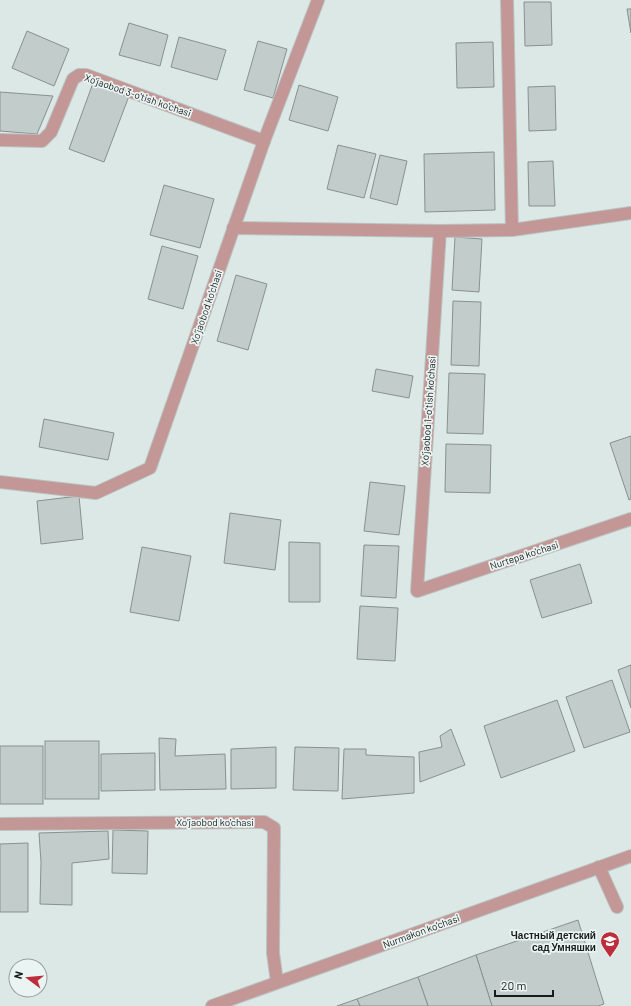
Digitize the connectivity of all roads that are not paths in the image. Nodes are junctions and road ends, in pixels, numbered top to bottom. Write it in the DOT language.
graph roads {
  1 [pos="318,0"];
  2 [pos="507,0"];
  3 [pos="0,140"];
  4 [pos="264,141"];
  5 [pos="631,213"];
  6 [pos="233,228"];
  7 [pos="512,230"];
  8 [pos="440,231"];
  9 [pos="0,482"];
  10 [pos="631,519"];
  11 [pos="417,591"];
  12 [pos="0,824"];
  13 [pos="631,856"];
  14 [pos="599,867"];
  15 [pos="617,907"];
  16 [pos="277,982"];
  17 [pos="212,1006"];
  1 -- 4 [label="street, Xo'jaobod ko'chasi"];
  2 -- 7 [label="street"];
  3 -- 4 [label="street, Xo'jaobod 3-o'tish ko'chasi"];
  4 -- 6 [label="street, Xo'jaobod ko'chasi"];
  5 -- 7 [label="street"];
  6 -- 8 [label="street"];
  6 -- 9 [label="street, Xo'jaobod ko'chasi"];
  7 -- 8 [label="street"];
  8 -- 11 [label="street, Xo'jaobod 1-o'tish ko'chasi"];
  10 -- 11 [label="street, Nurtepa ko'chasi"];
  12 -- 16 [label="street, Xo'jaobod ko'chasi"];
  13 -- 14 [label="street, Nurmakon ko'chasi"];
  14 -- 15 [label="street"];
  14 -- 16 [label="street, Nurmakon ko'chasi"];
  16 -- 17 [label="street, Nurmakon ko'chasi"];
}
